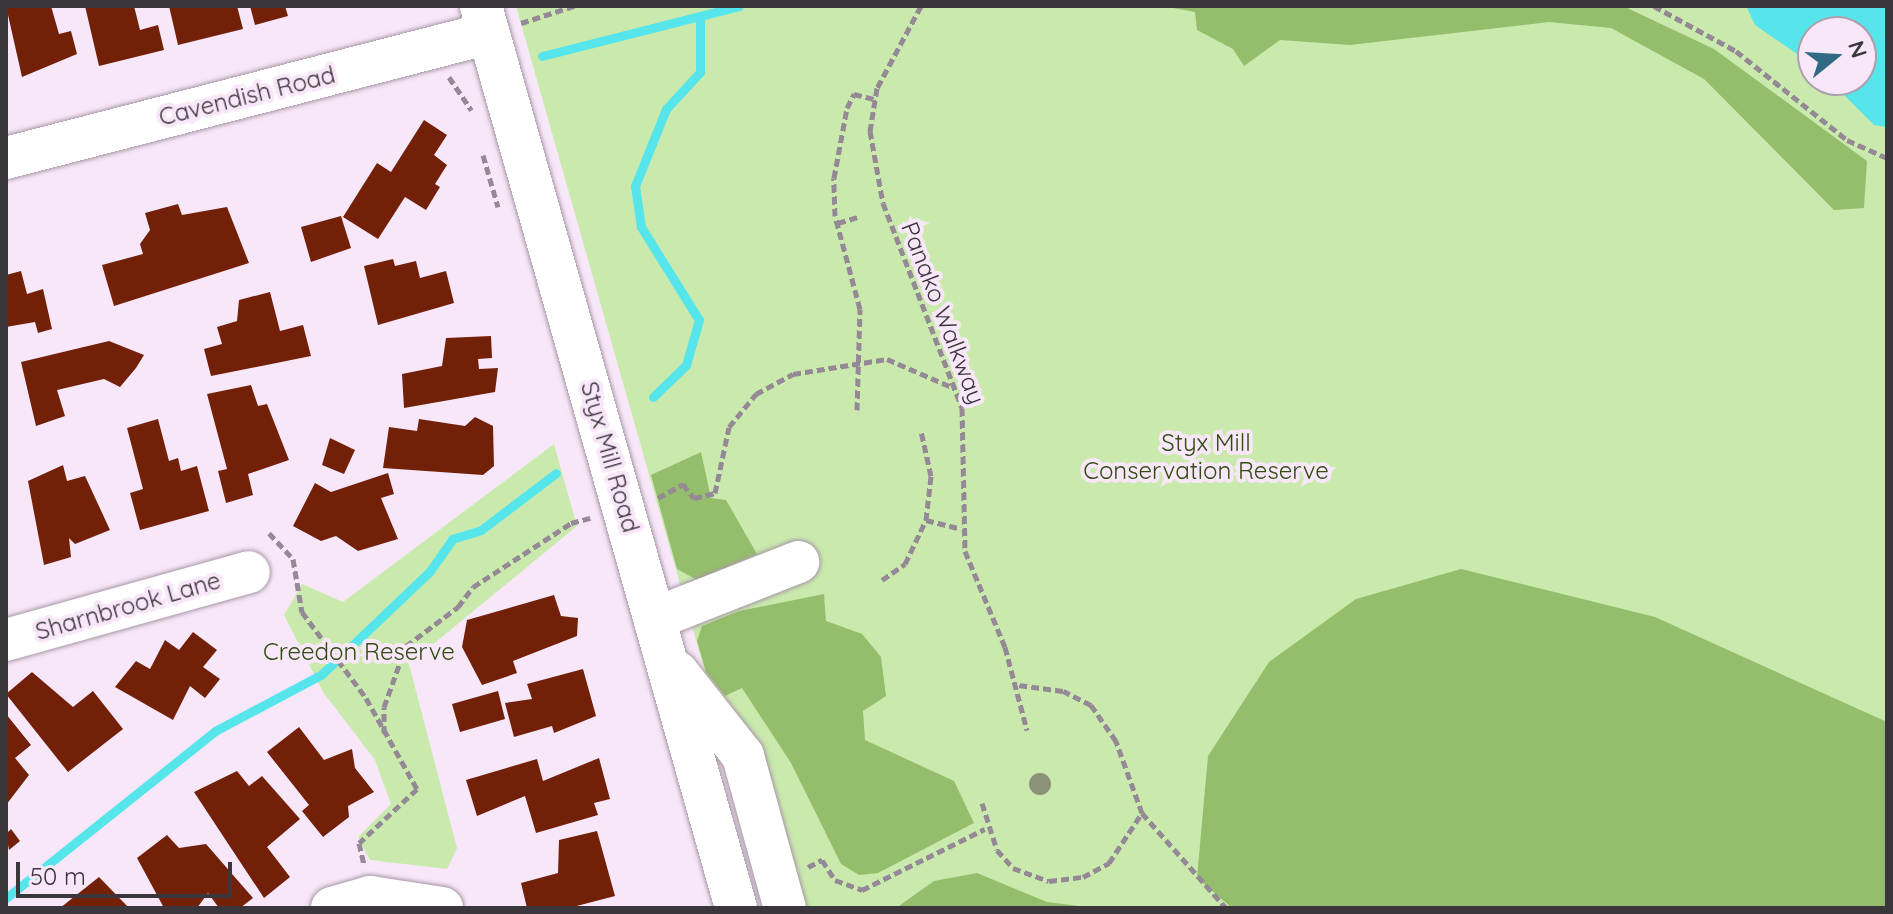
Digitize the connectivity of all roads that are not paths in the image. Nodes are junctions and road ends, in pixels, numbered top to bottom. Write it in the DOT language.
graph roads {
  1 [pos="485,20"];
  2 [pos="6,158"];
  3 [pos="798,562"];
  4 [pos="249,572"];
  5 [pos="656,618"];
  6 [pos="6,640"];
  7 [pos="666,659"];
  8 [pos="782,895"];
  9 [pos="351,902"];
  10 [pos="442,908"];
  11 [pos="736,908"];
  1 -- 2 [label="street, Cavendish Road"];
  1 -- 5 [label="street, Styx Mill Road"];
  3 -- 5 [label="street"];
  4 -- 6 [label="street, Sharnbrook Lane"];
  5 -- 7 [label="street, Styx Mill Road"];
  7 -- 8 [label="street"];
  7 -- 11 [label="street, Styx Mill Road"];
  9 -- 10 [label="street"];
}
